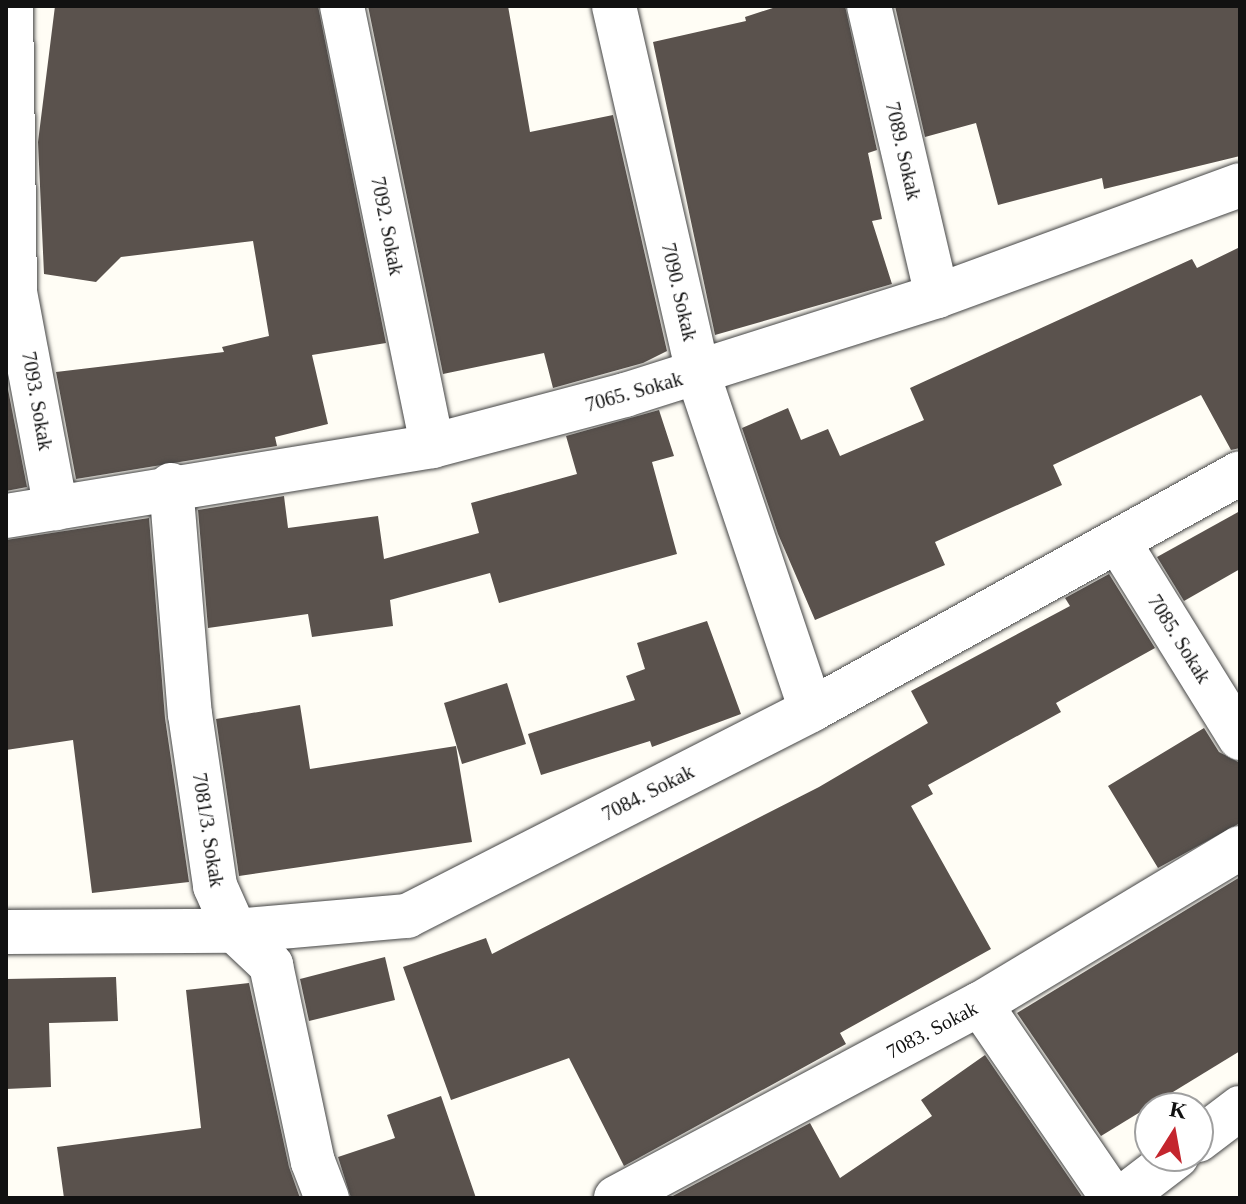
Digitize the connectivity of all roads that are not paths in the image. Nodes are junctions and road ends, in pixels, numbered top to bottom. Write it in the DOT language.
graph roads {
  1 [pos="11,6"];
  2 [pos="342,6"];
  3 [pos="614,6"];
  4 [pos="869,6"];
  5 [pos="1240,185"];
  6 [pos="937,296"];
  7 [pos="698,374"];
  8 [pos="432,446"];
  9 [pos="1240,473"];
  10 [pos="171,485"];
  11 [pos="56,508"];
  12 [pos="6,516"];
  13 [pos="1118,541"];
  14 [pos="811,710"];
  15 [pos="1240,738"];
  16 [pos="1240,848"];
  17 [pos="235,931"];
  18 [pos="6,932"];
  19 [pos="980,1004"];
  20 [pos="1240,1108"];
  21 [pos="1214,1128"];
  22 [pos="1172,1174"];
  23 [pos="327,1198"];
  24 [pos="616,1198"];
  25 [pos="1113,1198"];
  26 [pos="1122,1198"];
  1 -- 11 [label="street, 7093. Sokak"];
  2 -- 8 [label="street, 7092. Sokak"];
  3 -- 7 [label="street, 7090. Sokak"];
  4 -- 6 [label="street, 7089. Sokak"];
  5 -- 6 [label="street, 7065. Sokak"];
  6 -- 7 [label="street, 7065. Sokak"];
  7 -- 8 [label="street, 7065. Sokak"];
  7 -- 14 [label="street, 7090. Sokak"];
  8 -- 10 [label="street, 7065. Sokak"];
  9 -- 13 [label="street, 7084. Sokak"];
  10 -- 11 [label="street, 7065. Sokak"];
  10 -- 17 [label="street, 7081/3. Sokak"];
  11 -- 12 [label="street, 7065. Sokak"];
  13 -- 14 [label="street, 7084. Sokak"];
  13 -- 15 [label="street, 7085. Sokak"];
  14 -- 17 [label="street, 7084. Sokak"];
  16 -- 19 [label="street, 7083. Sokak"];
  17 -- 18 [label="street, 7084. Sokak"];
  17 -- 23 [label="street, 7081/3. Sokak"];
  19 -- 24 [label="street, 7083. Sokak"];
  19 -- 25 [label="street"];
  20 -- 21 [label="street"];
  22 -- 26 [label="street"];
}
